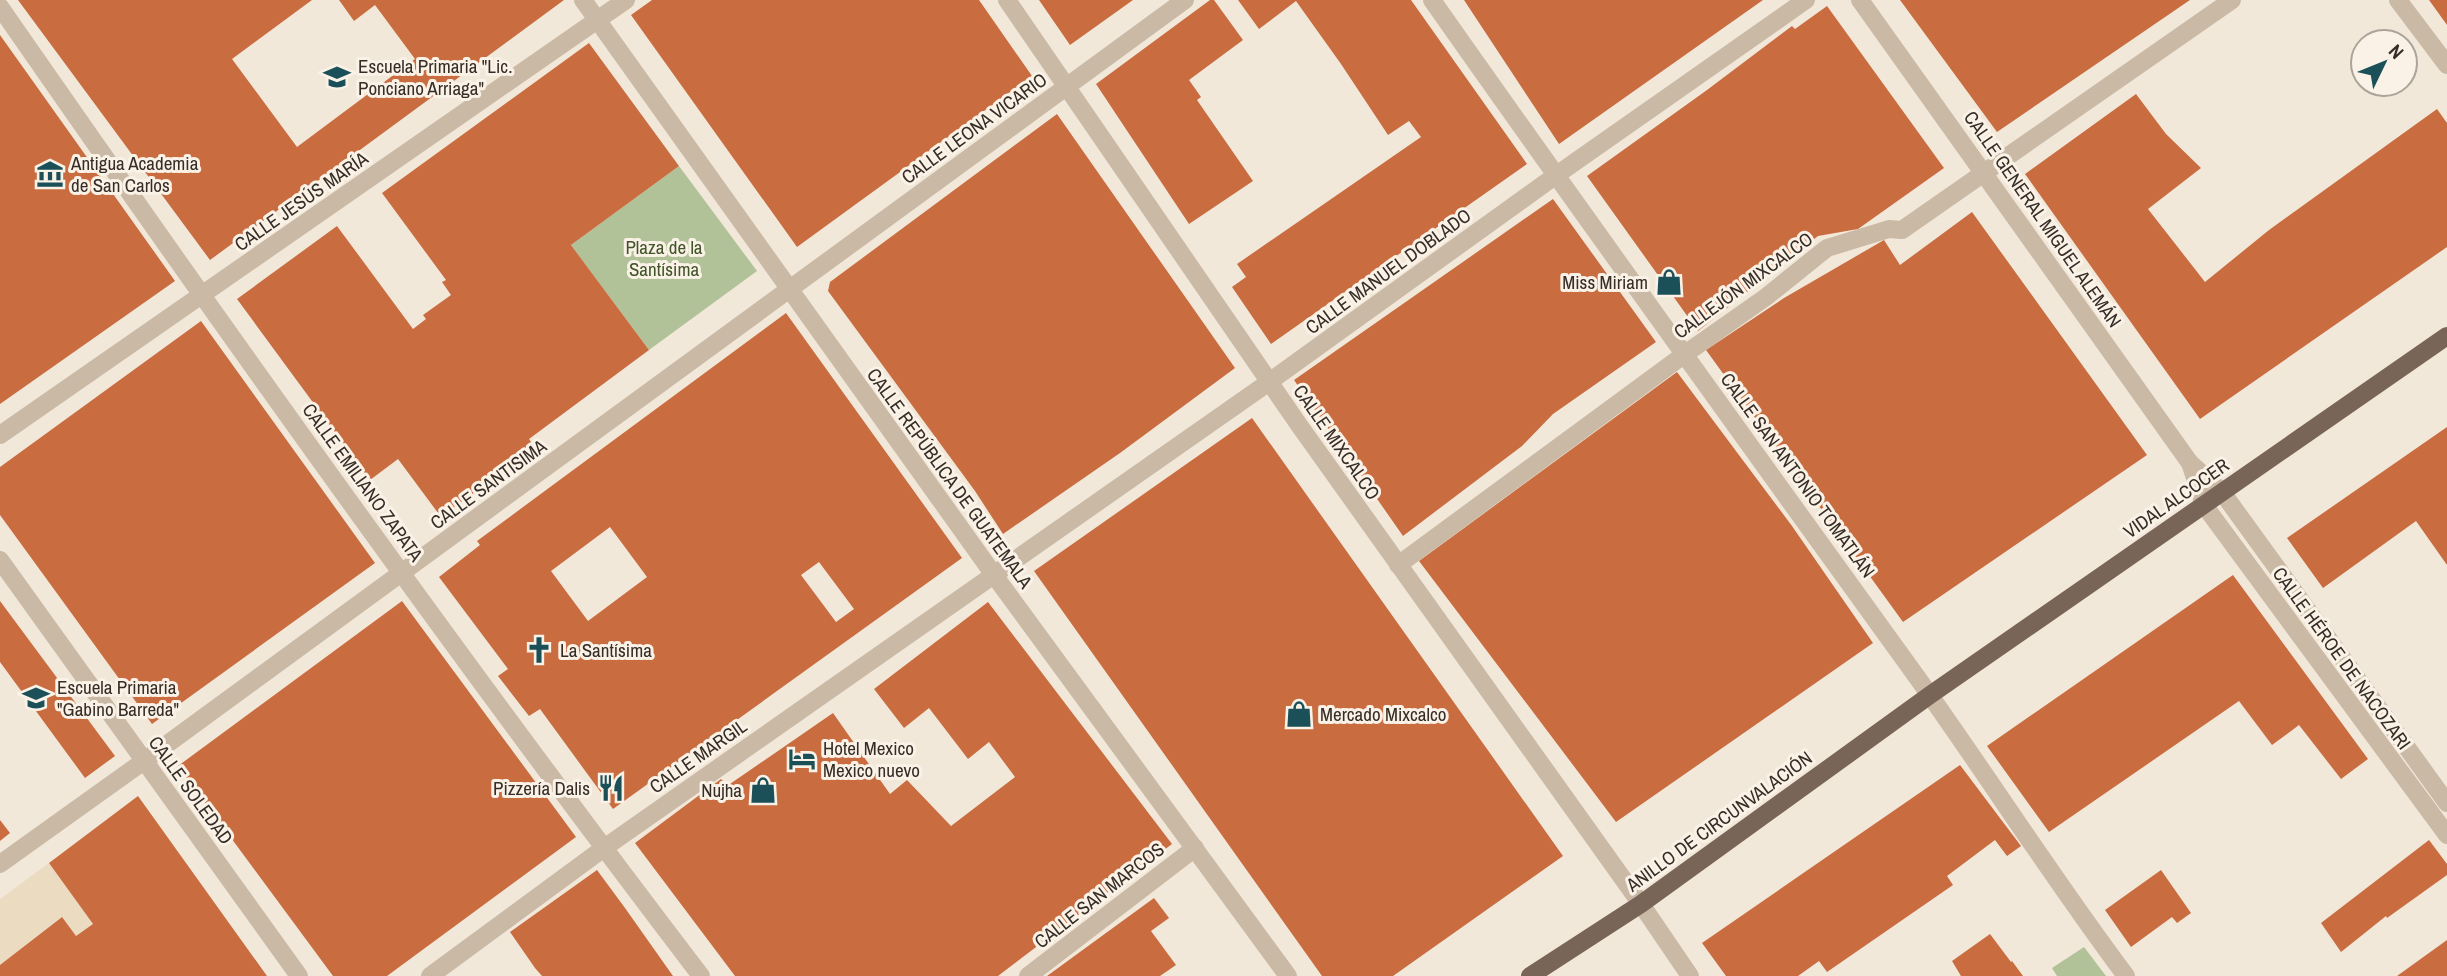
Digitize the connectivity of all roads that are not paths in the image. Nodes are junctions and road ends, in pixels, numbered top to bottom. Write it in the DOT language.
graph roads {
  1 [pos="583,0"];
  2 [pos="625,0"];
  3 [pos="1007,0"];
  4 [pos="1185,0"];
  5 [pos="1433,0"];
  6 [pos="1806,0"];
  7 [pos="1860,0"];
  8 [pos="2232,0"];
  9 [pos="2398,0"];
  10 [pos="0,7"];
  11 [pos="598,20"];
  12 [pos="2447,65"];
  13 [pos="1068,86"];
  14 [pos="1984,172"];
  15 [pos="1555,176"];
  16 [pos="788,289"];
  17 [pos="201,297"];
  18 [pos="2447,336"];
  19 [pos="1685,354"];
  20 [pos="1269,382"];
  21 [pos="0,435"];
  22 [pos="2190,463"];
  23 [pos="2222,492"];
  24 [pos="2204,505"];
  25 [pos="0,560"];
  26 [pos="1398,565"];
  27 [pos="402,572"];
  28 [pos="994,575"];
  29 [pos="1930,695"];
  30 [pos="145,761"];
  31 [pos="2447,803"];
  32 [pos="2447,835"];
  33 [pos="604,848"];
  34 [pos="1195,848"];
  35 [pos="0,864"];
  36 [pos="1641,904"];
  37 [pos="299,976"];
  38 [pos="430,976"];
  39 [pos="701,976"];
  40 [pos="1028,976"];
  41 [pos="1288,976"];
  42 [pos="1530,976"];
  43 [pos="1690,976"];
  44 [pos="2126,976"];
  1 -- 11 [label="street, CALLE REPÚBLICA DE GUATEMALA"];
  2 -- 11 [label="street, CALLE JESÚS MARÍA"];
  3 -- 13 [label="street, CALLE MIXCALCO"];
  4 -- 13 [label="street, CALLE LEONA VICARIO"];
  5 -- 15 [label="street, CALLE SAN ANTONIO TOMATLÁN"];
  6 -- 15 [label="street, CALLE MANUEL DOBLADO"];
  7 -- 14 [label="street, CALLE GENERAL MIGUEL ALEMÁN"];
  8 -- 14 [label="street, CALLEJÓN MIXCALCO"];
  9 -- 12 [label="street"];
  10 -- 17 [label="street, CALLE EMILIANO ZAPATA"];
  11 -- 16 [label="street, CALLE REPÚBLICA DE GUATEMALA"];
  11 -- 17 [label="street, CALLE JESÚS MARÍA"];
  13 -- 16 [label="street, CALLE LEONA VICARIO"];
  13 -- 20 [label="street, CALLE MIXCALCO"];
  14 -- 19 [label="street, CALLEJÓN MIXCALCO"];
  14 -- 22 [label="street, CALLE GENERAL MIGUEL ALEMÁN"];
  15 -- 19 [label="street, CALLE SAN ANTONIO TOMATLÁN"];
  15 -- 20 [label="street, CALLE MANUEL DOBLADO"];
  16 -- 27 [label="street, CALLE SANTISIMA"];
  16 -- 28 [label="street, CALLE REPÚBLICA DE GUATEMALA"];
  17 -- 21 [label="street, CALLE JESÚS MARÍA"];
  17 -- 27 [label="street, CALLE EMILIANO ZAPATA"];
  18 -- 23 [label="main road, VIDAL ALCOCER"];
  19 -- 26 [label="street, CALLEJÓN MIXCALCO"];
  19 -- 29 [label="street, CALLE SAN ANTONIO TOMATLÁN"];
  20 -- 26 [label="street, CALLE MIXCALCO"];
  20 -- 28 [label="street, CALLE MANUEL DOBLADO"];
  22 -- 23 [label="street, CALLE GENERAL MIGUEL ALEMÁN"];
  22 -- 24 [label="street, CALLE GENERAL MIGUEL ALEMÁN"];
  23 -- 24 [label="main road, VIDAL ALCOCER"];
  23 -- 31 [label="street, CALLE HÉROE DE NACOZARI"];
  24 -- 29 [label="main road, VIDAL ALCOCER"];
  24 -- 32 [label="street, CALLE HÉROE DE NACOZARI"];
  25 -- 30 [label="street, CALLE SOLEDAD"];
  26 -- 36 [label="street, CALLE MIXCALCO"];
  27 -- 30 [label="street, CALLE SANTISIMA"];
  27 -- 33 [label="street, CALLE EMILIANO ZAPATA"];
  28 -- 33 [label="street, CALLE MARGIL"];
  28 -- 34 [label="street, CALLE REPÚBLICA DE GUATEMALA"];
  29 -- 36 [label="main road, ANILLO DE CIRCUNVALACIÓN"];
  29 -- 44 [label="street, CALLE SAN ANTONIO TOMATLÁN"];
  30 -- 35 [label="street, CALLE SANTISIMA"];
  30 -- 37 [label="street, CALLE SOLEDAD"];
  33 -- 38 [label="street, CALLE MARGIL"];
  33 -- 39 [label="street, CALLE EMILIANO ZAPATA"];
  34 -- 40 [label="street, CALLE SAN MARCOS"];
  34 -- 41 [label="street, CALLE REPÚBLICA DE GUATEMALA"];
  36 -- 42 [label="main road, ANILLO DE CIRCUNVALACIÓN"];
  36 -- 43 [label="street, CALLE MIXCALCO"];
}
